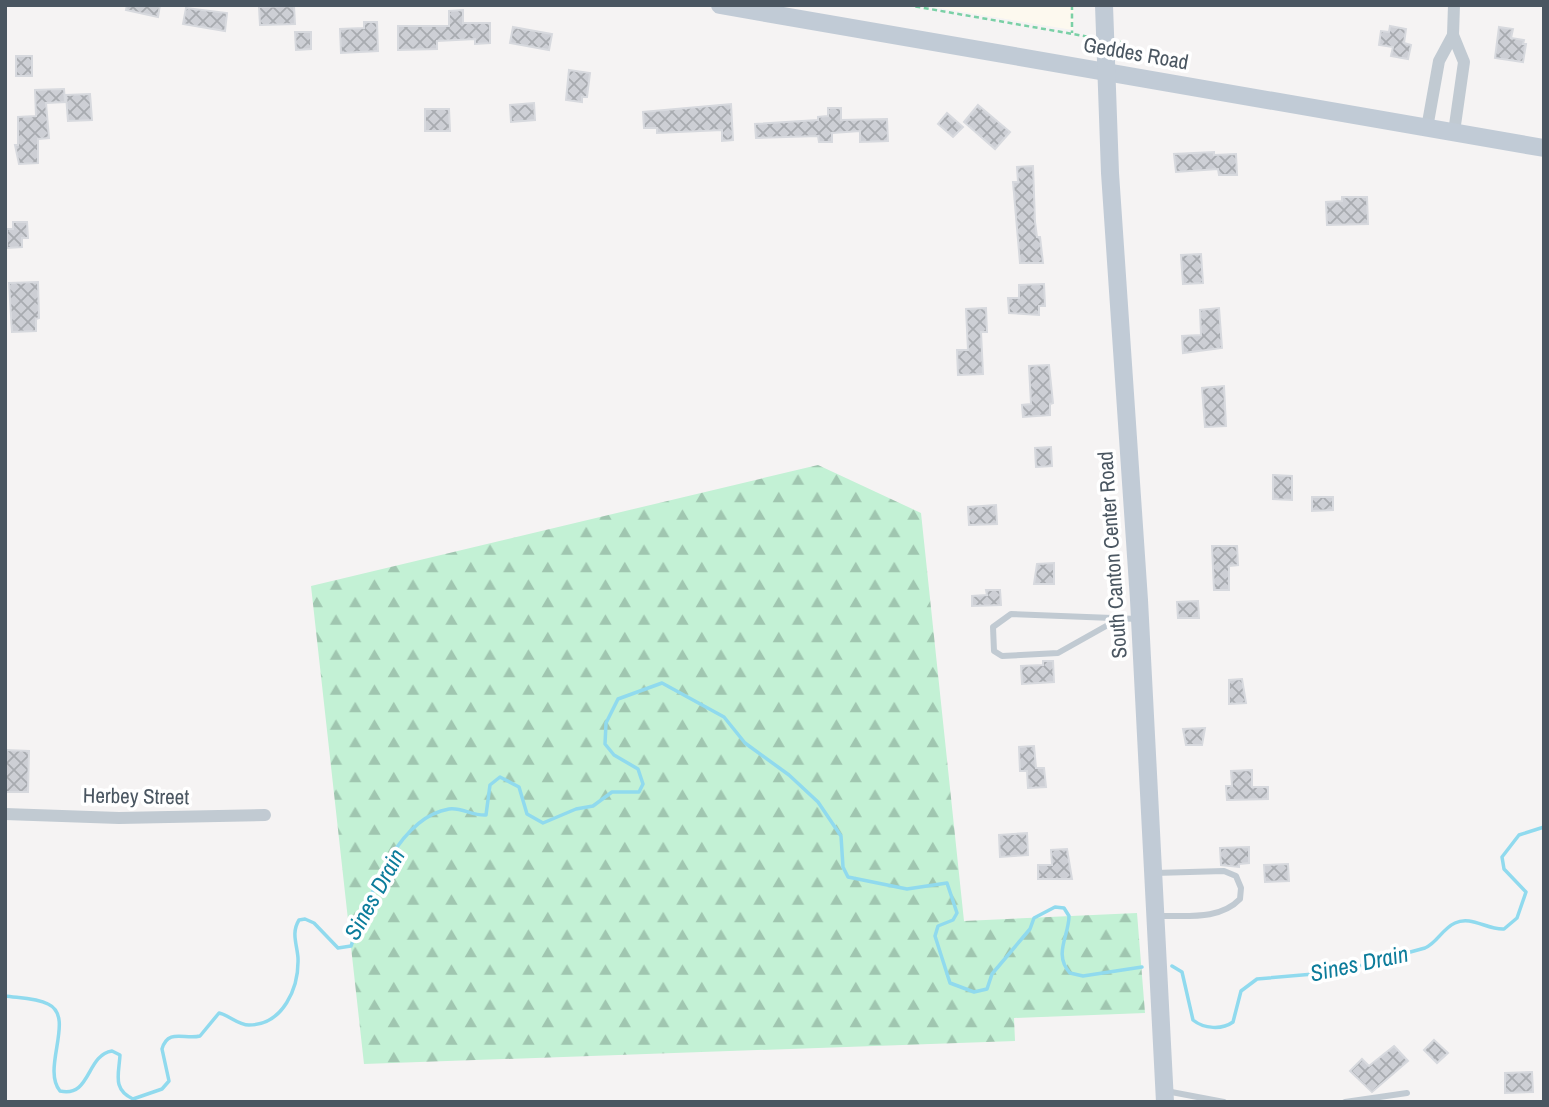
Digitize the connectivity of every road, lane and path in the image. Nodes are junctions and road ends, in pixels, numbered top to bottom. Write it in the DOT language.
graph roads {
  1 [pos="907,5"];
  2 [pos="1072,5"];
  3 [pos="1104,5"];
  4 [pos="1454,5"];
  5 [pos="726,6"];
  6 [pos="1072,33"];
  7 [pos="1080,35"];
  8 [pos="1453,35"];
  9 [pos="1107,71"];
  10 [pos="1427,128"];
  11 [pos="1454,132"];
  12 [pos="1544,148"];
  13 [pos="1140,619"];
  14 [pos="1115,621"];
  15 [pos="5,814"];
  16 [pos="265,815"];
  17 [pos="1153,873"];
  18 [pos="1156,916"];
  19 [pos="1407,1093"];
  20 [pos="1165,1096"];
  21 [pos="1224,1102"];
  22 [pos="1345,1102"];
  1 -- 6 [label="path"];
  2 -- 6 [label="path"];
  3 -- 9 [label="main road, South Canton Center Road"];
  4 -- 8 [label="street"];
  5 -- 9 [label="main road, Geddes Road"];
  6 -- 7 [label="path"];
  8 -- 10 [label="street"];
  8 -- 11 [label="street"];
  9 -- 10 [label="main road, Geddes Road"];
  9 -- 13 [label="main road, South Canton Center Road"];
  10 -- 11 [label="main road, Geddes Road"];
  11 -- 12 [label="main road, Geddes Road"];
  13 -- 14 [label="lane"];
  13 -- 17 [label="main road, South Canton Center Road"];
  14 -- 14 [label="lane"];
  15 -- 16 [label="street, Herbey Street"];
  17 -- 18 [label="main road, South Canton Center Road"];
  17 -- 18 [label="lane"];
  18 -- 20 [label="main road, South Canton Center Road"];
  19 -- 22 [label="lane"];
  20 -- 21 [label="lane"];
}
